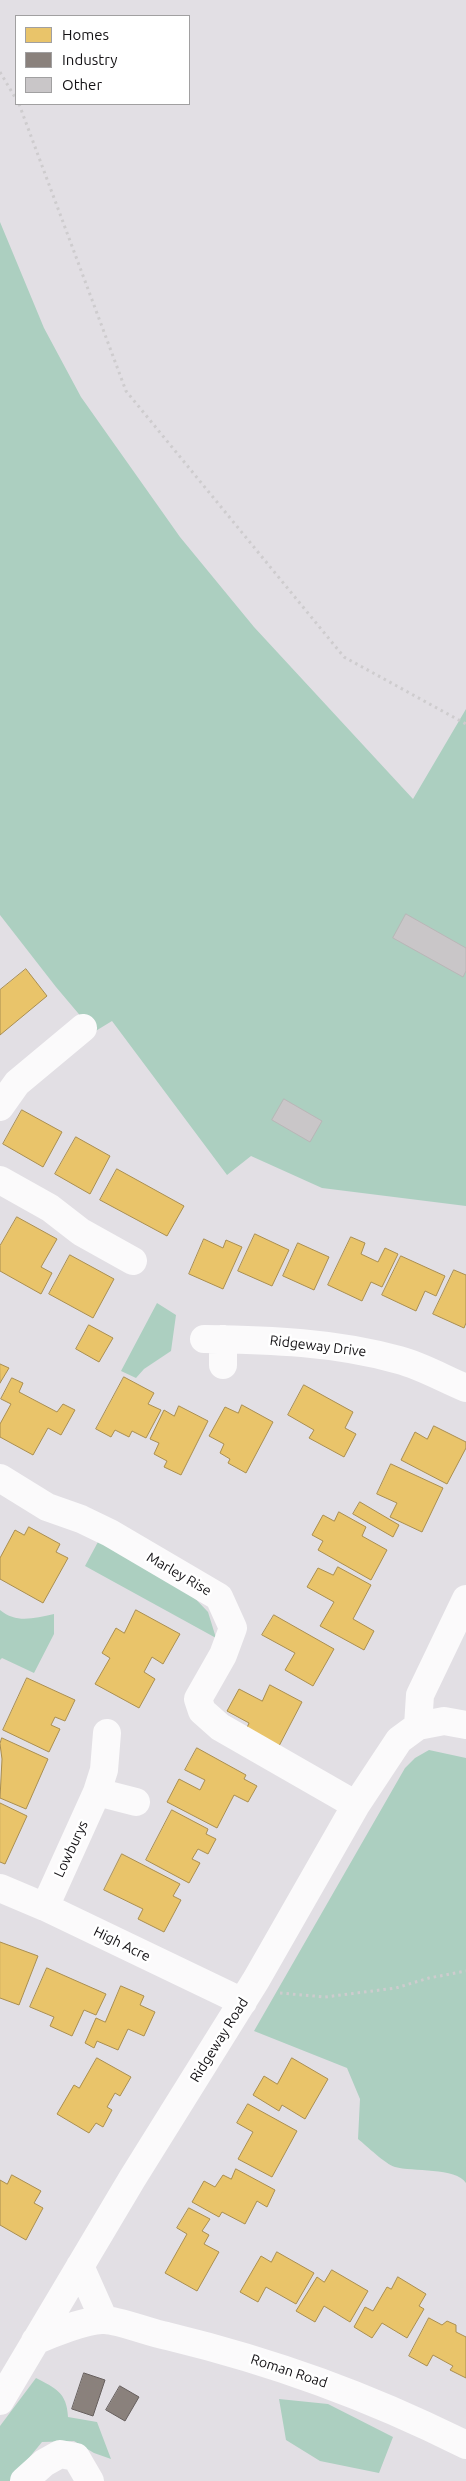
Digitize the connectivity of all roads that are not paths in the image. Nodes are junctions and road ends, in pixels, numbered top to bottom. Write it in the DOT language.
graph roads {
  1 [pos="83,1028"];
  2 [pos="0,1107"];
  3 [pos="0,1180"];
  4 [pos="133,1261"];
  5 [pos="217,1348"];
  6 [pos="466,1388"];
  7 [pos="0,1478"];
  8 [pos="466,1599"];
  9 [pos="466,1725"];
  10 [pos="418,1726"];
  11 [pos="107,1733"];
  12 [pos="97,1792"];
  13 [pos="136,1802"];
  14 [pos="356,1805"];
  15 [pos="0,1888"];
  16 [pos="45,1906"];
  17 [pos="249,1991"];
  18 [pos="80,2266"];
  19 [pos="104,2320"];
  20 [pos="35,2341"];
  21 [pos="0,2401"];
  22 [pos="466,2445"];
  23 [pos="24,2481"];
  24 [pos="90,2481"];
  1 -- 2 [label="street"];
  3 -- 4 [label="street"];
  5 -- 6 [label="street, Ridgeway Drive"];
  7 -- 14 [label="street, Marley Rise"];
  8 -- 10 [label="street"];
  9 -- 10 [label="street, Ridgeway Road"];
  10 -- 14 [label="street, Ridgeway Road"];
  11 -- 12 [label="street, Lowburys"];
  12 -- 13 [label="street"];
  12 -- 16 [label="street, Lowburys"];
  14 -- 17 [label="street, Ridgeway Road"];
  15 -- 16 [label="street, High Acre"];
  16 -- 17 [label="street, High Acre"];
  17 -- 18 [label="street, Ridgeway Road"];
  18 -- 19 [label="street"];
  18 -- 20 [label="street, Ridgeway Road"];
  19 -- 20 [label="street, Roman Road"];
  19 -- 22 [label="street, Roman Road"];
  20 -- 21 [label="street, Ridgeway Road"];
  23 -- 24 [label="street"];
}
